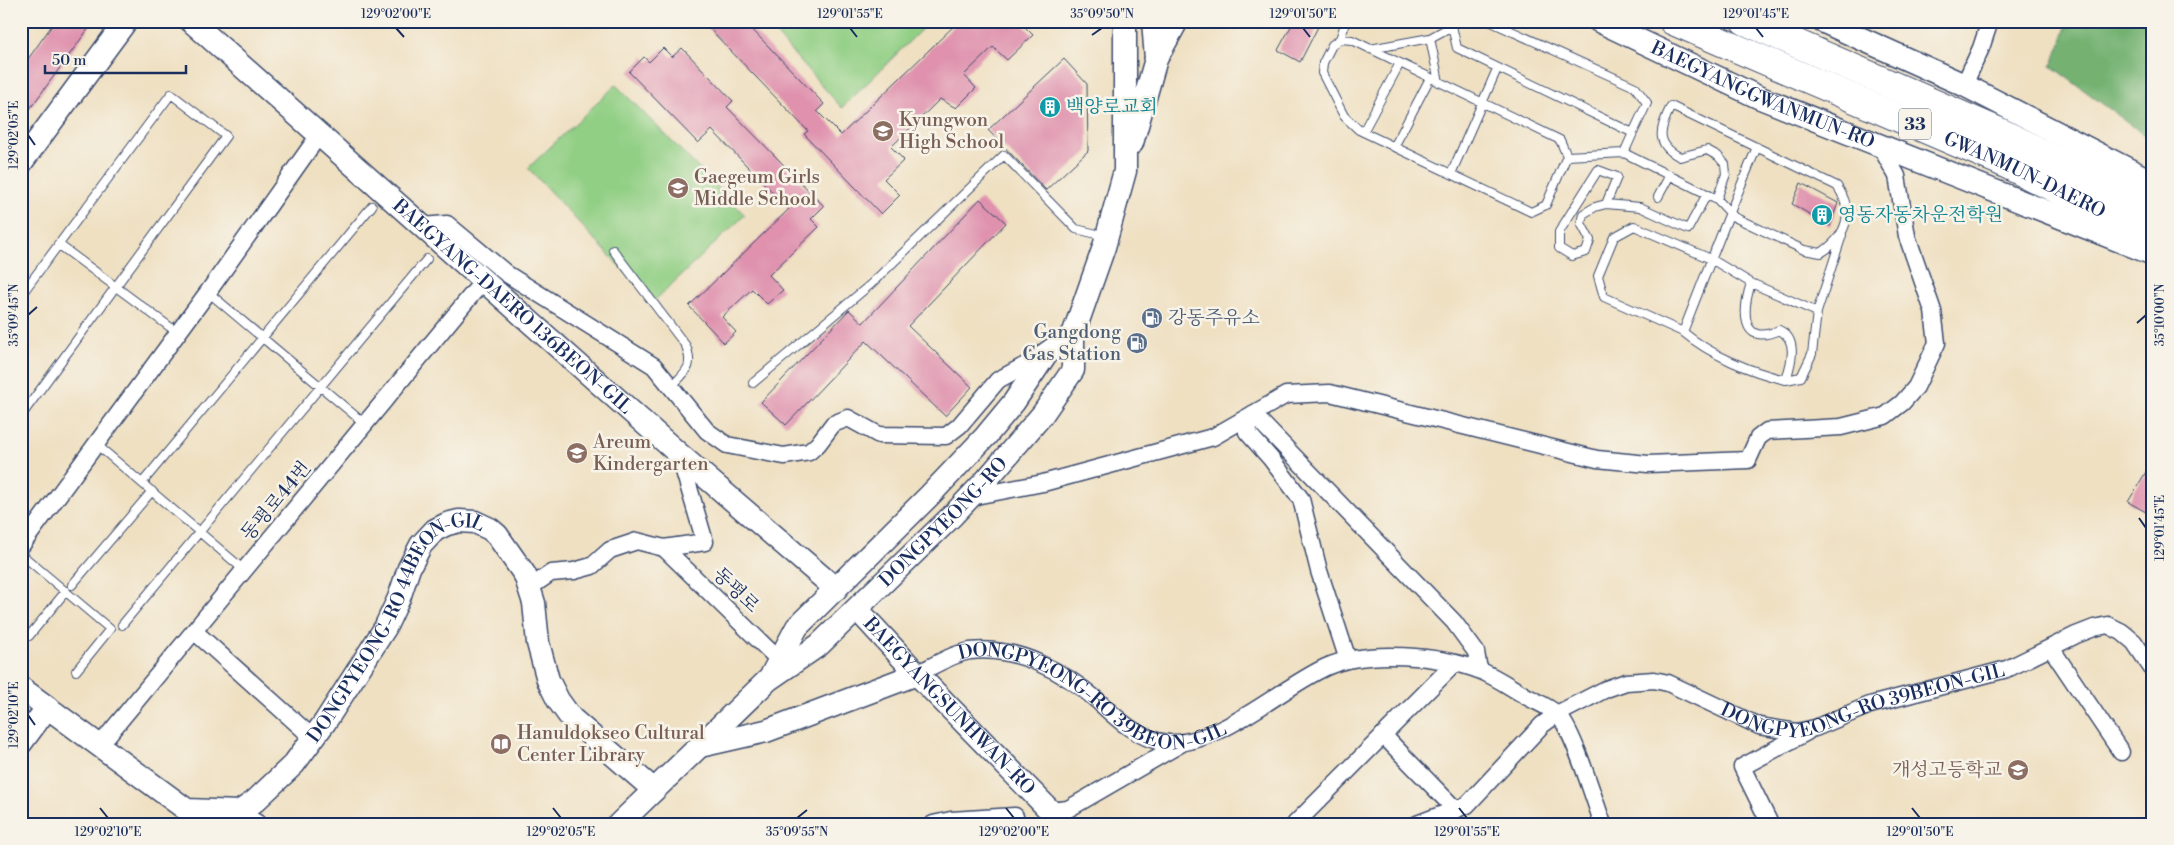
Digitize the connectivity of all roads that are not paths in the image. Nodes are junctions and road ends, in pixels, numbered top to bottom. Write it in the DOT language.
graph roads {
  1 [pos="126,21"];
  2 [pos="191,21"];
  3 [pos="1125,21"];
  4 [pos="1153,21"];
  5 [pos="1177,21"];
  6 [pos="1346,21"];
  7 [pos="1489,21"];
  8 [pos="1598,21"];
  9 [pos="1673,21"];
  10 [pos="1745,21"];
  11 [pos="1822,21"];
  12 [pos="1990,21"];
  13 [pos="1453,24"];
  14 [pos="1430,38"];
  15 [pos="1340,39"];
  16 [pos="1370,49"];
  17 [pos="1156,59"];
  18 [pos="1400,63"];
  19 [pos="1497,68"];
  20 [pos="1430,78"];
  21 [pos="1439,82"];
  22 [pos="1964,85"];
  23 [pos="1482,103"];
  24 [pos="1363,132"];
  25 [pos="1633,133"];
  26 [pos="319,135"];
  27 [pos="1879,144"];
  28 [pos="1394,147"];
  29 [pos="1757,147"];
  30 [pos="1624,153"];
  31 [pos="1567,156"];
  32 [pos="21,163"];
  33 [pos="1125,171"];
  34 [pos="1451,174"];
  35 [pos="1670,176"];
  36 [pos="2153,182"];
  37 [pos="1707,194"];
  38 [pos="1658,197"];
  39 [pos="1717,199"];
  40 [pos="1606,204"];
  41 [pos="372,206"];
  42 [pos="2153,207"];
  43 [pos="1729,212"];
  44 [pos="422,226"];
  45 [pos="1844,231"];
  46 [pos="1107,237"];
  47 [pos="2153,237"];
  48 [pos="58,244"];
  49 [pos="613,250"];
  50 [pos="2153,254"];
  51 [pos="427,259"];
  52 [pos="1711,259"];
  53 [pos="483,281"];
  54 [pos="1751,282"];
  55 [pos="117,286"];
  56 [pos="208,292"];
  57 [pos="21,294"];
  58 [pos="1817,312"];
  59 [pos="1682,332"];
  60 [pos="178,333"];
  61 [pos="1073,335"];
  62 [pos="263,338"];
  63 [pos="1046,354"];
  64 [pos="1786,380"];
  65 [pos="753,383"];
  66 [pos="320,387"];
  67 [pos="671,387"];
  68 [pos="1253,414"];
  69 [pos="21,416"];
  70 [pos="365,424"];
  71 [pos="96,444"];
  72 [pos="679,454"];
  73 [pos="142,483"];
  74 [pos="152,491"];
  75 [pos="970,497"];
  76 [pos="200,531"];
  77 [pos="21,546"];
  78 [pos="664,548"];
  79 [pos="21,554"];
  80 [pos="244,570"];
  81 [pos="72,585"];
  82 [pos="530,588"];
  83 [pos="836,589"];
  84 [pos="66,591"];
  85 [pos="857,609"];
  86 [pos="122,625"];
  87 [pos="194,631"];
  88 [pos="29,636"];
  89 [pos="2051,648"];
  90 [pos="1348,660"];
  91 [pos="1454,664"];
  92 [pos="774,670"];
  93 [pos="1479,670"];
  94 [pos="2153,670"];
  95 [pos="76,671"];
  96 [pos="917,674"];
  97 [pos="21,688"];
  98 [pos="47,708"];
  99 [pos="1557,714"];
  100 [pos="1815,728"];
  101 [pos="1383,735"];
  102 [pos="313,738"];
  103 [pos="21,743"];
  104 [pos="1182,743"];
  105 [pos="99,746"];
  106 [pos="700,746"];
  107 [pos="2122,752"];
  108 [pos="654,790"];
  109 [pos="1050,810"];
  110 [pos="1456,810"];
  111 [pos="239,812"];
  112 [pos="1012,820"];
  113 [pos="259,824"];
  114 [pos="619,824"];
  115 [pos="933,824"];
  116 [pos="1295,824"];
  117 [pos="1417,824"];
  118 [pos="1603,824"];
  119 [pos="1770,824"];
  1 -- 32 [label="main road"];
  2 -- 26 [label="main road, BAEGYANG-DAERO 136BEON-GIL"];
  3 -- 33 [label="main road, DONGPYEONG-RO"];
  4 -- 17 [label="main road"];
  5 -- 17 [label="main road"];
  6 -- 15 [label="lane"];
  7 -- 25 [label="lane"];
  8 -- 27 [label="main road, BAEGYANGGWANMUN-RO"];
  9 -- 47 [label="highway, GWANMUN-DAERO / 33"];
  10 -- 42 [label="highway, GWANMUN-DAERO / 33"];
  11 -- 22 [label="main road"];
  12 -- 22 [label="street"];
  13 -- 14 [label="lane"];
  13 -- 19 [label="lane"];
  14 -- 16 [label="lane"];
  14 -- 21 [label="lane"];
  15 -- 16 [label="lane"];
  15 -- 24 [label="lane"];
  16 -- 18 [label="lane"];
  17 -- 33 [label="main road"];
  18 -- 20 [label="lane"];
  18 -- 24 [label="lane"];
  19 -- 23 [label="lane"];
  19 -- 25 [label="lane"];
  20 -- 21 [label="lane"];
  20 -- 28 [label="lane"];
  21 -- 23 [label="lane"];
  22 -- 36 [label="main road"];
  23 -- 31 [label="lane"];
  23 -- 34 [label="lane"];
  24 -- 28 [label="lane"];
  25 -- 30 [label="lane"];
  26 -- 44 [label="main road, BAEGYANG-DAERO 136BEON-GIL"];
  26 -- 56 [label="street"];
  27 -- 50 [label="main road, BAEGYANGGWANMUN-RO"];
  27 -- 68 [label="street"];
  28 -- 34 [label="lane"];
  29 -- 39 [label="lane"];
  29 -- 43 [label="lane"];
  29 -- 45 [label="lane"];
  30 -- 31 [label="lane"];
  30 -- 35 [label="lane"];
  31 -- 34 [label="lane"];
  33 -- 46 [label="main road, DONGPYEONG-RO"];
  35 -- 37 [label="lane"];
  35 -- 38 [label="lane"];
  37 -- 39 [label="lane"];
  37 -- 40 [label="lane"];
  39 -- 43 [label="lane"];
  40 -- 40 [label="lane"];
  41 -- 62 [label="lane"];
  43 -- 45 [label="lane"];
  43 -- 52 [label="lane"];
  44 -- 53 [label="main road, BAEGYANG-DAERO 136BEON-GIL"];
  44 -- 67 [label="street"];
  45 -- 58 [label="lane"];
  46 -- 61 [label="main road, DONGPYEONG-RO"];
  46 -- 65 [label="lane"];
  48 -- 55 [label="lane"];
  48 -- 55 [label="lane"];
  48 -- 57 [label="lane"];
  49 -- 67 [label="lane"];
  51 -- 66 [label="lane"];
  52 -- 54 [label="lane"];
  52 -- 59 [label="lane"];
  52 -- 59 [label="lane"];
  53 -- 70 [label="street, 동평로44번"];
  53 -- 72 [label="main road, BAEGYANG-DAERO 136BEON-GIL"];
  54 -- 58 [label="lane"];
  54 -- 64 [label="lane"];
  55 -- 60 [label="lane"];
  55 -- 69 [label="lane"];
  56 -- 60 [label="street"];
  56 -- 62 [label="lane"];
  58 -- 64 [label="lane"];
  59 -- 64 [label="lane"];
  60 -- 71 [label="street"];
  61 -- 63 [label="main road, DONGPYEONG-RO"];
  61 -- 75 [label="main road, DONGPYEONG-RO"];
  62 -- 66 [label="lane"];
  62 -- 73 [label="lane"];
  63 -- 67 [label="street"];
  63 -- 83 [label="main road, DONGPYEONG-RO"];
  66 -- 70 [label="lane"];
  66 -- 76 [label="lane"];
  68 -- 75 [label="street"];
  68 -- 90 [label="street"];
  68 -- 93 [label="street"];
  70 -- 80 [label="street, 동평로44번"];
  71 -- 73 [label="lane"];
  71 -- 77 [label="street"];
  72 -- 78 [label="street"];
  72 -- 83 [label="main road, BAEGYANG-DAERO 136BEON-GIL"];
  73 -- 74 [label="lane"];
  74 -- 76 [label="lane"];
  74 -- 81 [label="lane"];
  75 -- 85 [label="main road, DONGPYEONG-RO"];
  76 -- 80 [label="lane"];
  76 -- 86 [label="lane"];
  78 -- 82 [label="street"];
  78 -- 92 [label="street, 동평로"];
  79 -- 84 [label="lane"];
  80 -- 87 [label="street, 동평로44번"];
  82 -- 102 [label="main road, DONGPYEONG-RO 44BEON-GIL"];
  82 -- 108 [label="main road, DONGPYEONG-RO 44BEON-GIL"];
  83 -- 92 [label="main road, DONGPYEONG-RO"];
  84 -- 88 [label="lane"];
  84 -- 95 [label="lane"];
  85 -- 92 [label="main road, DONGPYEONG-RO"];
  85 -- 96 [label="main road, BAEGYANGSUNHWAN-RO"];
  87 -- 102 [label="street"];
  87 -- 105 [label="street, 동평로44번"];
  89 -- 94 [label="street, DONGPYEONG-RO 39BEON-GIL"];
  89 -- 100 [label="street, DONGPYEONG-RO 39BEON-GIL"];
  89 -- 107 [label="street"];
  90 -- 91 [label="street, DONGPYEONG-RO 39BEON-GIL"];
  90 -- 104 [label="street, DONGPYEONG-RO 39BEON-GIL"];
  91 -- 93 [label="street, DONGPYEONG-RO 39BEON-GIL"];
  91 -- 101 [label="street"];
  92 -- 106 [label="main road, DONGPYEONG-RO"];
  93 -- 99 [label="street, DONGPYEONG-RO 39BEON-GIL"];
  96 -- 104 [label="street, DONGPYEONG-RO 39BEON-GIL"];
  96 -- 106 [label="main road, DONGPYEONG-RO 39BEON-GIL"];
  96 -- 109 [label="main road, BAEGYANGSUNHWAN-RO"];
  97 -- 98 [label="main road"];
  98 -- 103 [label="main road"];
  98 -- 105 [label="main road"];
  99 -- 100 [label="street, DONGPYEONG-RO 39BEON-GIL"];
  99 -- 110 [label="street, DONGPYEONG-RO 39BEON-GIL"];
  99 -- 118 [label="street"];
  100 -- 119 [label="street"];
  101 -- 110 [label="street"];
  101 -- 116 [label="street"];
  102 -- 111 [label="main road, DONGPYEONG-RO 44BEON-GIL"];
  104 -- 109 [label="street"];
  105 -- 111 [label="main road"];
  106 -- 108 [label="main road, DONGPYEONG-RO"];
  108 -- 114 [label="main road, DONGPYEONG-RO"];
  109 -- 112 [label="street"];
  110 -- 117 [label="street, DONGPYEONG-RO 39BEON-GIL"];
  111 -- 113 [label="street"];
  112 -- 115 [label="street"];
}
